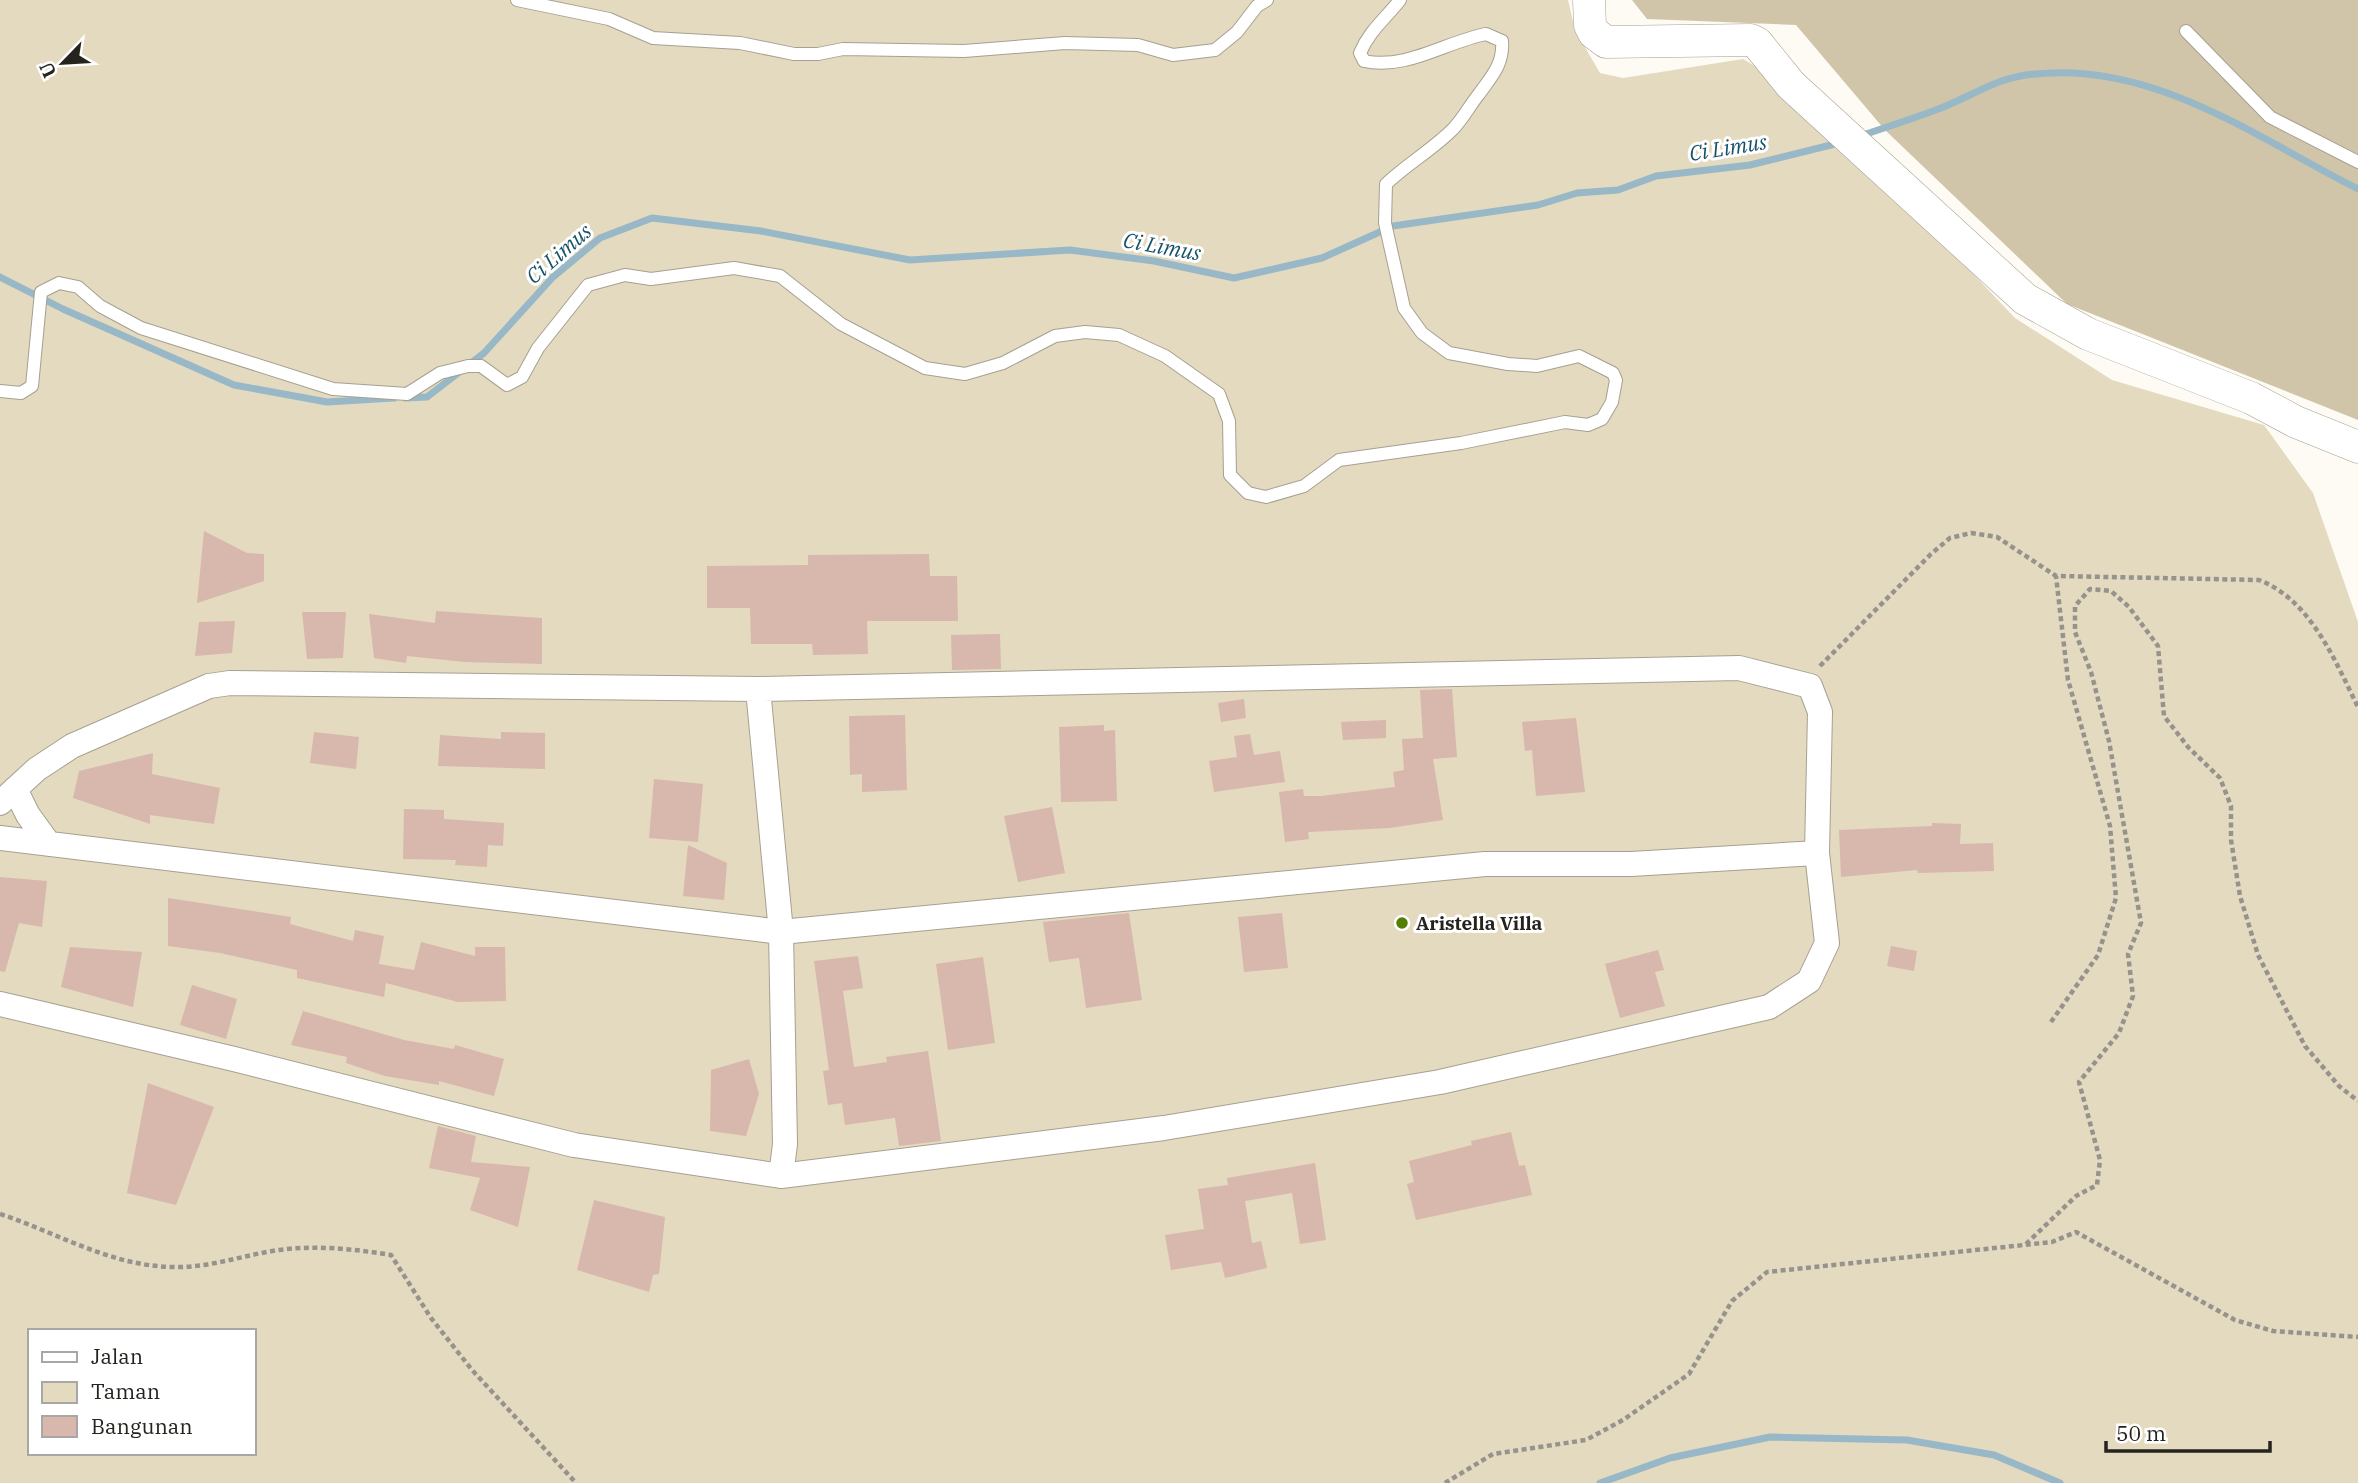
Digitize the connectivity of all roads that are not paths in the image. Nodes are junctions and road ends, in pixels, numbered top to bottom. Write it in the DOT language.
graph roads {
  1 [pos="517,0"];
  2 [pos="1268,0"];
  3 [pos="1400,0"];
  4 [pos="1589,0"];
  5 [pos="2186,31"];
  6 [pos="2358,162"];
  7 [pos="0,391"];
  8 [pos="2358,447"];
  9 [pos="758,689"];
  10 [pos="8,796"];
  11 [pos="0,838"];
  12 [pos="49,844"];
  13 [pos="1817,853"];
  14 [pos="781,932"];
  15 [pos="0,1004"];
  16 [pos="781,1176"];
  1 -- 2 [label="lane"];
  3 -- 7 [label="lane"];
  4 -- 8 [label="street"];
  5 -- 6 [label="lane"];
  9 -- 10 [label="street"];
  9 -- 13 [label="street"];
  9 -- 14 [label="street"];
  10 -- 12 [label="street"];
  11 -- 12 [label="street"];
  12 -- 14 [label="street"];
  13 -- 14 [label="street"];
  13 -- 16 [label="street"];
  14 -- 16 [label="street"];
  15 -- 16 [label="street"];
}
